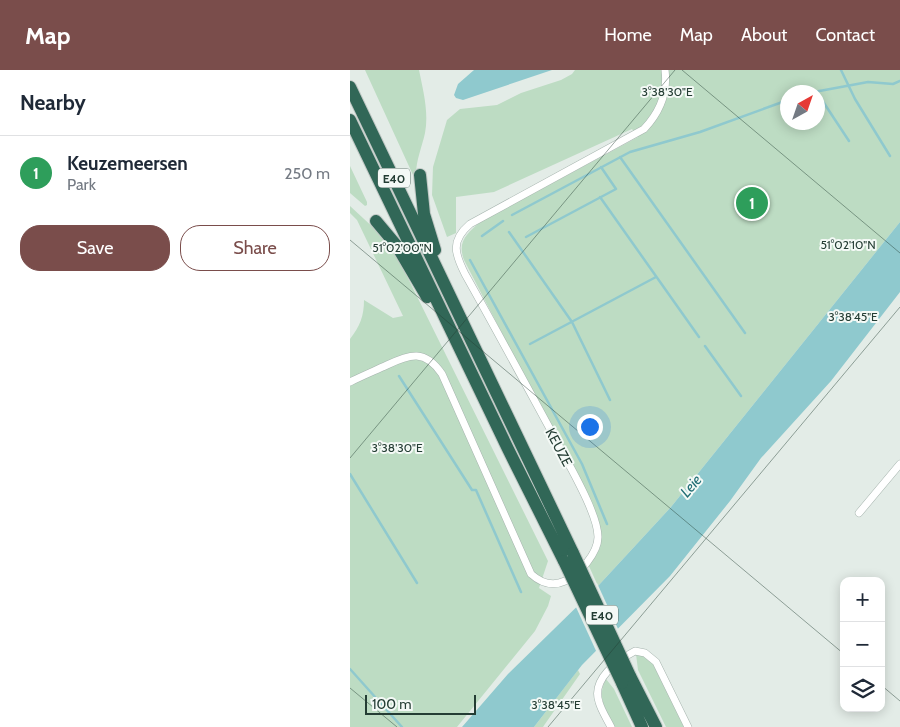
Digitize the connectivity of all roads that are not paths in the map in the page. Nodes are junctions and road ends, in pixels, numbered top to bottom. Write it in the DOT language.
graph roads {
  1 [pos="665,70"];
  2 [pos="350,87"];
  3 [pos="350,120"];
  4 [pos="420,175"];
  5 [pos="376,222"];
  6 [pos="438,270"];
  7 [pos="473,375"];
  8 [pos="350,382"];
  9 [pos="900,464"];
  10 [pos="860,513"];
  11 [pos="568,557"];
  12 [pos="626,679"];
  13 [pos="611,727"];
  14 [pos="642,727"];
  15 [pos="656,727"];
  16 [pos="688,727"];
  1 -- 8 [label="street, KEUZE"];
  2 -- 6 [label="highway, E40"];
  3 -- 7 [label="highway, E40"];
  4 -- 6 [label="highway"];
  5 -- 7 [label="highway"];
  6 -- 11 [label="highway, E40"];
  7 -- 11 [label="highway, E40"];
  9 -- 10 [label="street"];
  11 -- 12 [label="highway, E40, bridge"];
  12 -- 14 [label="highway, E40"];
  12 -- 15 [label="highway, E40"];
  13 -- 16 [label="street"];
}
